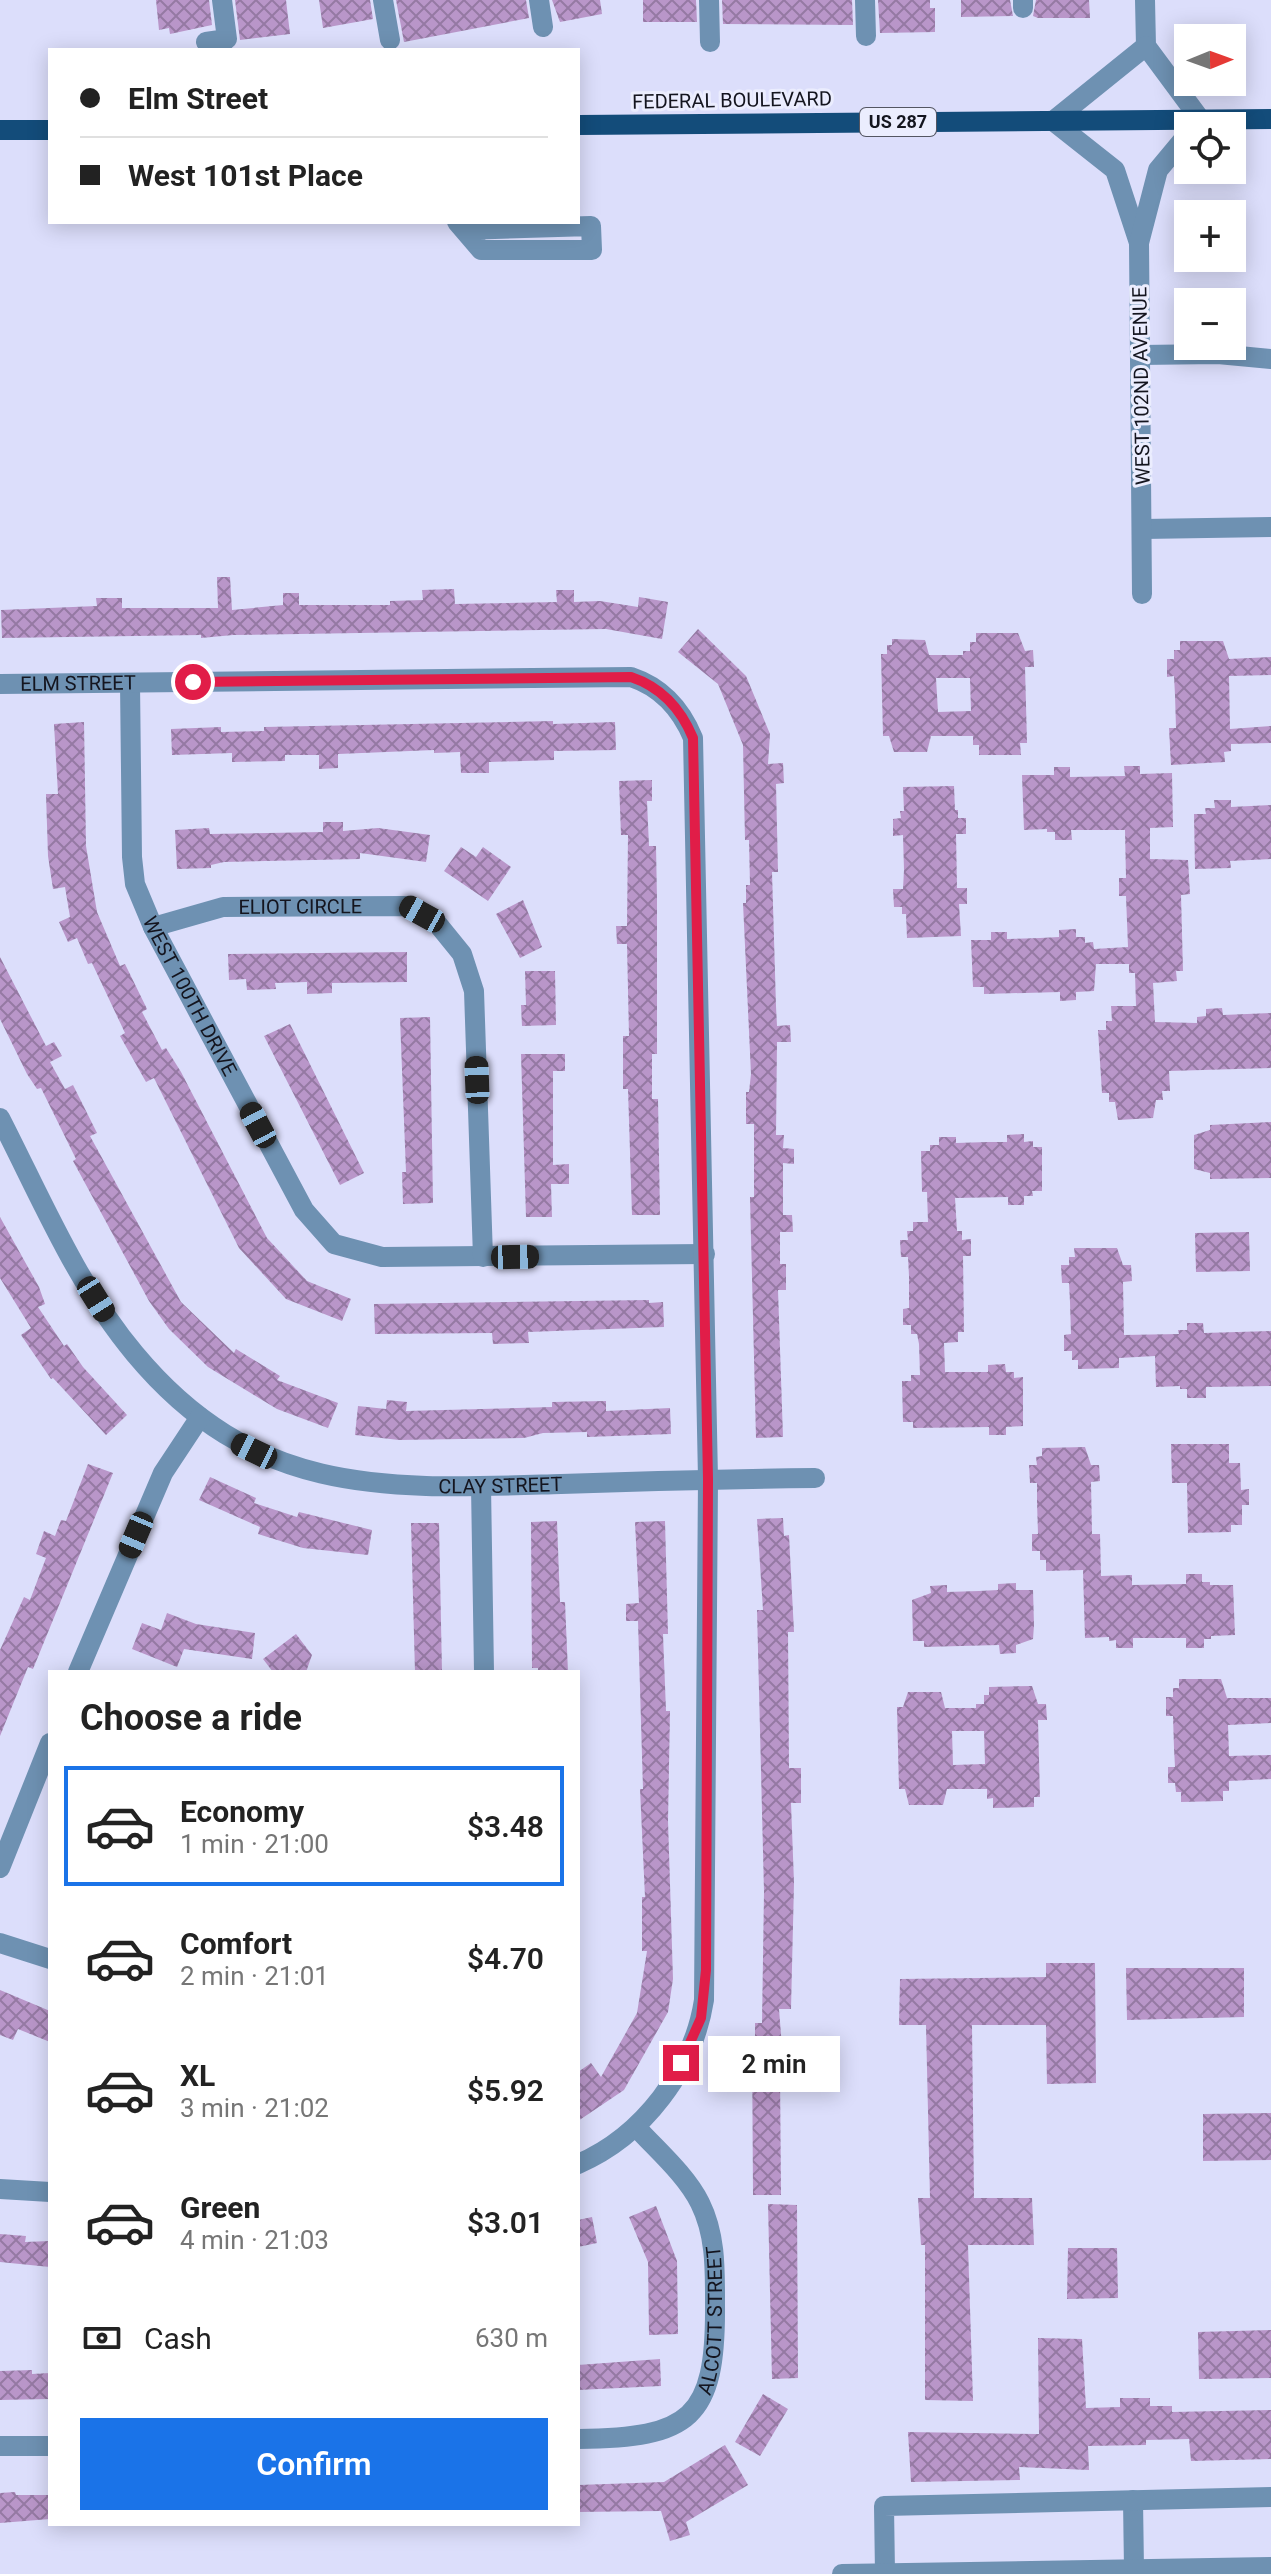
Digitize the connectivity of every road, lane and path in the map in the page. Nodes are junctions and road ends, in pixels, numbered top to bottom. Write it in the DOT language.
graph roads {
  1 [pos="222,0"];
  2 [pos="383,0"];
  3 [pos="539,0"];
  4 [pos="709,0"];
  5 [pos="865,0"];
  6 [pos="1145,0"];
  7 [pos="543,27"];
  8 [pos="866,36"];
  9 [pos="390,40"];
  10 [pos="206,42"];
  11 [pos="710,42"];
  12 [pos="1146,46"];
  13 [pos="1186,112"];
  14 [pos="1271,119"];
  15 [pos="1053,121"];
  16 [pos="1246,121"];
  17 [pos="580,125"];
  18 [pos="1174,125"];
  19 [pos="0,130"];
  20 [pos="48,130"];
  21 [pos="1174,150"];
  22 [pos="461,226"];
  23 [pos="1139,243"];
  24 [pos="1140,355"];
  25 [pos="1271,359"];
  26 [pos="1271,527"];
  27 [pos="1143,529"];
  28 [pos="1142,594"];
  29 [pos="130,683"];
  30 [pos="0,684"];
  31 [pos="153,927"];
  32 [pos="0,1118"];
  33 [pos="705,1254"];
  34 [pos="483,1257"];
  35 [pos="200,1417"];
  36 [pos="815,1478"];
  37 [pos="708,1479"];
  38 [pos="481,1486"];
  39 [pos="79,1670"];
  40 [pos="484,1670"];
  41 [pos="48,1748"];
  42 [pos="0,1868"];
  43 [pos="0,1943"];
  44 [pos="48,1958"];
  45 [pos="637,2128"];
  46 [pos="580,2163"];
  47 [pos="0,2189"];
  48 [pos="48,2192"];
  49 [pos="580,2439"];
  50 [pos="0,2446"];
  51 [pos="48,2446"];
  52 [pos="1271,2497"];
  53 [pos="1133,2500"];
  54 [pos="1271,2567"];
  55 [pos="1134,2569"];
  56 [pos="885,2573"];
  57 [pos="842,2574"];
  1 -- 10 [label="street"];
  2 -- 9 [label="street"];
  3 -- 7 [label="street"];
  4 -- 11 [label="street"];
  5 -- 8 [label="street"];
  6 -- 12 [label="street"];
  12 -- 13 [label="street"];
  12 -- 15 [label="street"];
  14 -- 16 [label="main road, FEDERAL BOULEVARD / US 287"];
  15 -- 17 [label="main road, FEDERAL BOULEVARD / US 287"];
  15 -- 18 [label="main road, FEDERAL BOULEVARD / US 287"];
  15 -- 23 [label="street, WEST 102ND AVENUE"];
  19 -- 20 [label="main road"];
  21 -- 23 [label="street, WEST 102ND AVENUE"];
  22 -- 22 [label="street"];
  23 -- 24 [label="street, WEST 102ND AVENUE"];
  24 -- 25 [label="street"];
  24 -- 27 [label="street, WEST 102ND AVENUE"];
  26 -- 27 [label="street"];
  27 -- 28 [label="street, WEST 102ND AVENUE"];
  29 -- 30 [label="street, ELM STREET"];
  29 -- 31 [label="street, WEST 100TH DRIVE"];
  29 -- 33 [label="street, ELM STREET"];
  31 -- 34 [label="street, WEST 100TH DRIVE"];
  31 -- 34 [label="street, ELIOT CIRCLE"];
  32 -- 35 [label="street, CLAY STREET"];
  33 -- 34 [label="street, WEST 100TH DRIVE"];
  33 -- 37 [label="street"];
  35 -- 38 [label="street, CLAY STREET"];
  35 -- 39 [label="street"];
  36 -- 37 [label="street, CLAY STREET"];
  37 -- 38 [label="street, CLAY STREET"];
  37 -- 45 [label="street"];
  38 -- 40 [label="street"];
  41 -- 42 [label="street"];
  43 -- 44 [label="street"];
  45 -- 46 [label="street"];
  45 -- 49 [label="street, ALCOTT STREET"];
  47 -- 48 [label="street"];
  50 -- 51 [label="street"];
  52 -- 53 [label="street"];
  53 -- 55 [label="street"];
  53 -- 56 [label="street"];
  54 -- 55 [label="street"];
  55 -- 56 [label="street"];
  56 -- 57 [label="street"];
}
